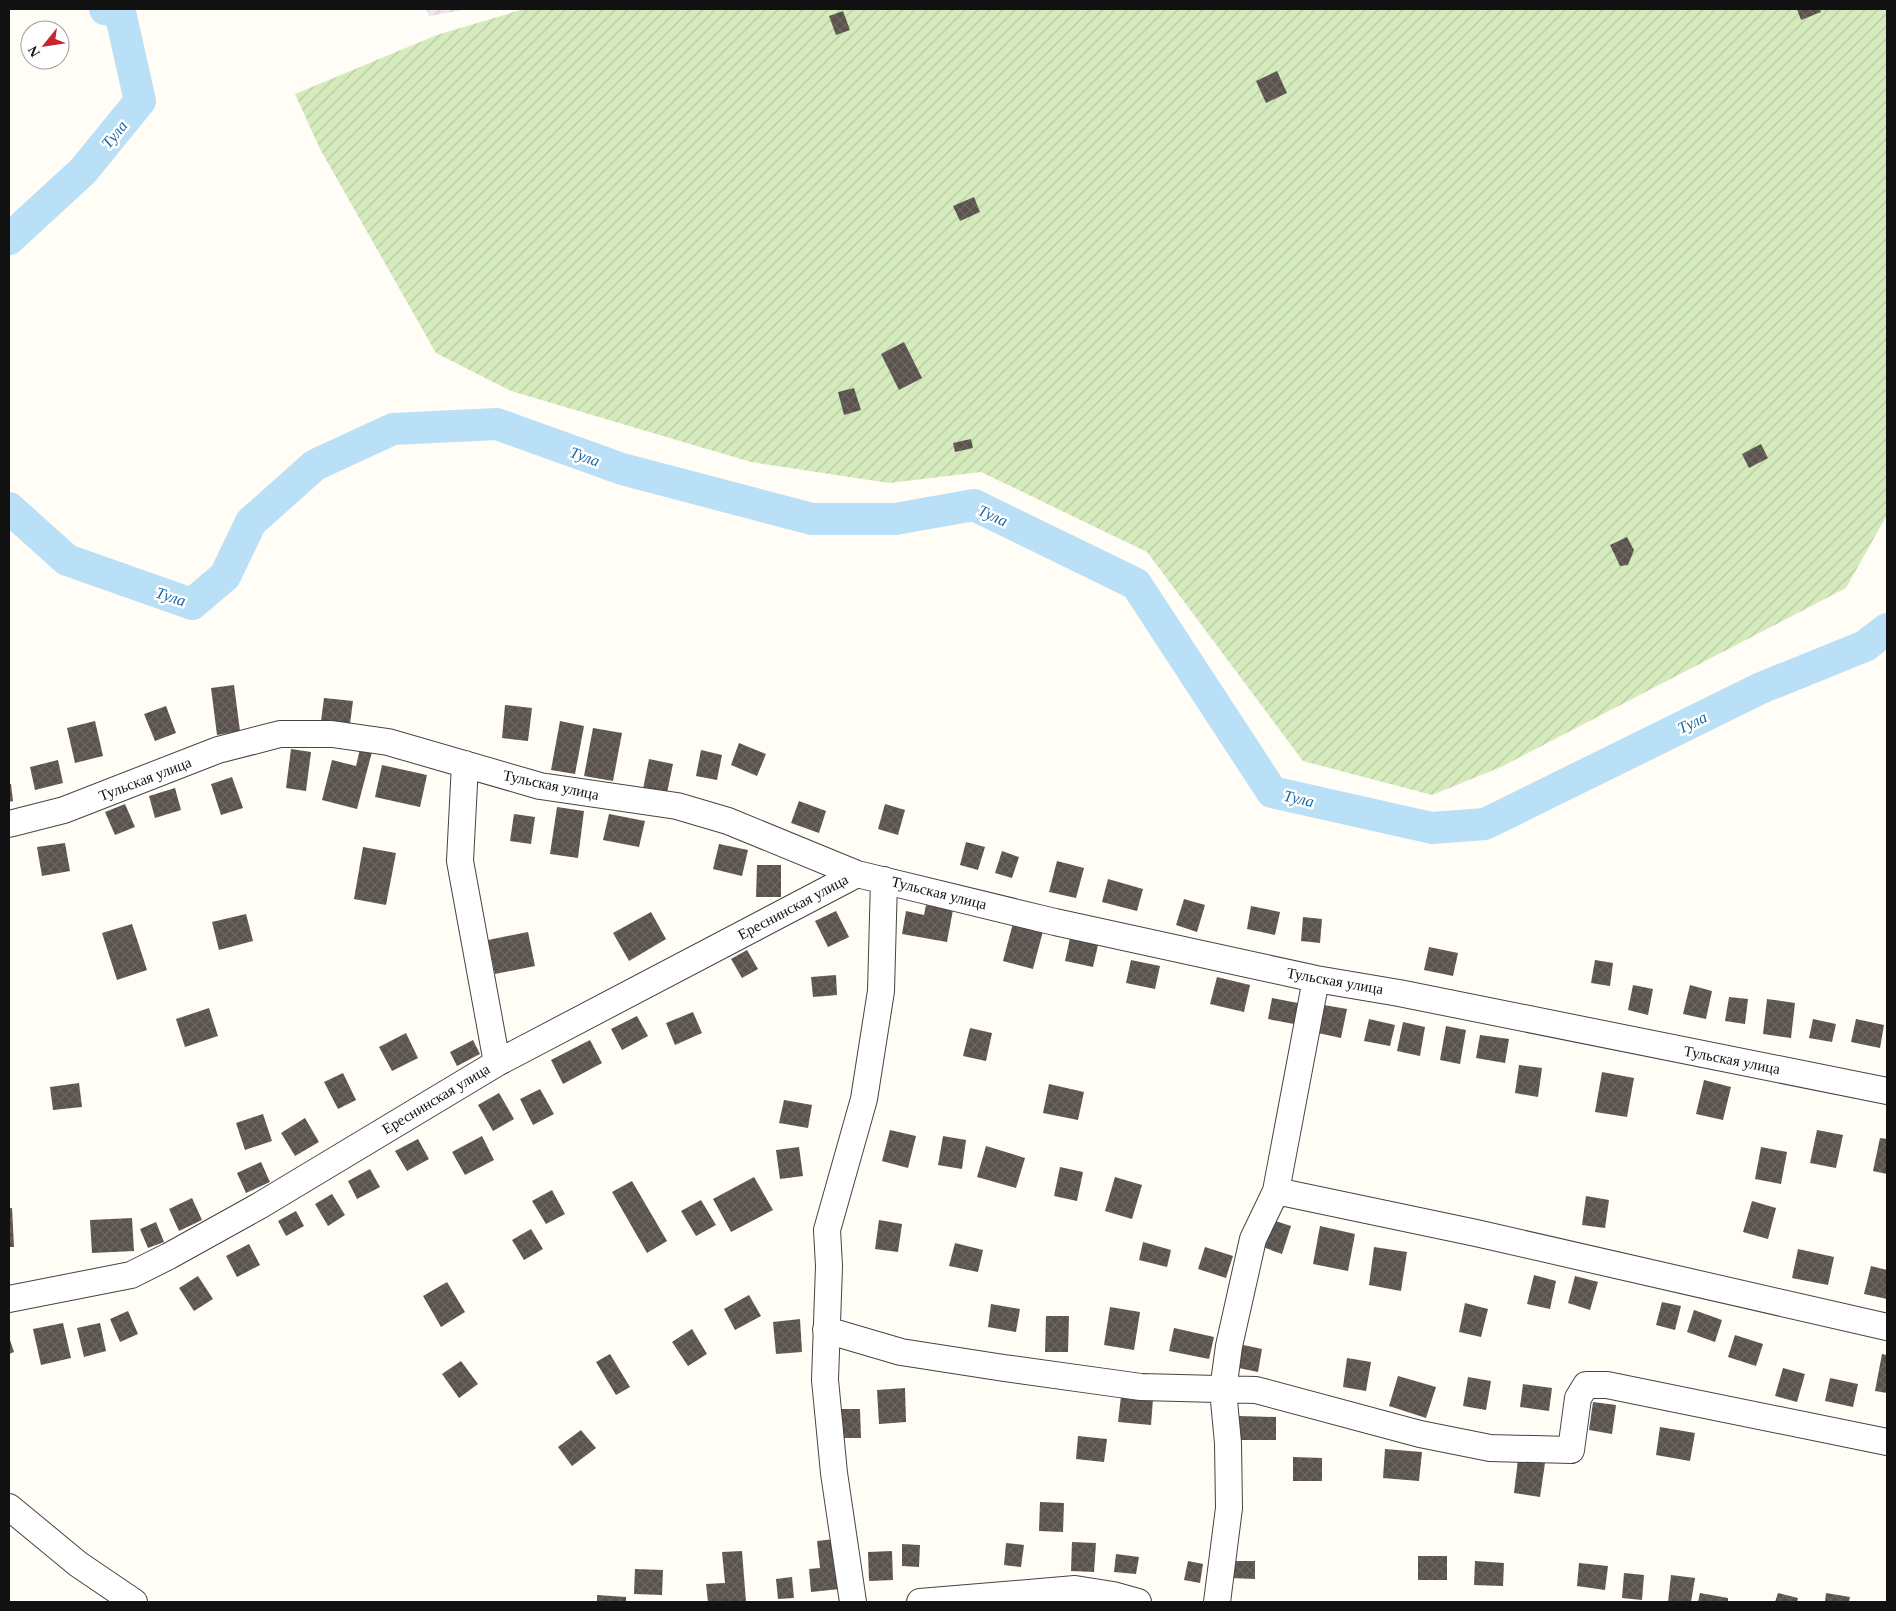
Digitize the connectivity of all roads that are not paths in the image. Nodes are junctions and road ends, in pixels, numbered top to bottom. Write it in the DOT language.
graph roads {
  1 [pos="464,764"];
  2 [pos="9,824"];
  3 [pos="856,874"];
  4 [pos="884,880"];
  5 [pos="1316,979"];
  6 [pos="497,1063"];
  7 [pos="1887,1091"];
  8 [pos="1276,1191"];
  9 [pos="9,1299"];
  10 [pos="1887,1327"];
  11 [pos="826,1330"];
  12 [pos="1223,1390"];
  13 [pos="1887,1442"];
  14 [pos="9,1507"];
  15 [pos="134,1602"];
  16 [pos="853,1602"];
  17 [pos="920,1602"];
  18 [pos="1138,1602"];
  19 [pos="1217,1602"];
  1 -- 2 [label="street, Тульская улица"];
  1 -- 3 [label="street, Тульская улица"];
  1 -- 6 [label="street"];
  3 -- 4 [label="street, Тульская улица"];
  3 -- 6 [label="street, Ереснинская улица"];
  4 -- 5 [label="street, Тульская улица"];
  4 -- 11 [label="street"];
  5 -- 7 [label="street, Тульская улица"];
  5 -- 8 [label="street"];
  6 -- 9 [label="street, Ереснинская улица"];
  8 -- 10 [label="street"];
  8 -- 12 [label="street"];
  11 -- 12 [label="street"];
  11 -- 16 [label="street"];
  12 -- 13 [label="street"];
  12 -- 19 [label="street"];
  14 -- 15 [label="street"];
  17 -- 18 [label="street"];
}
